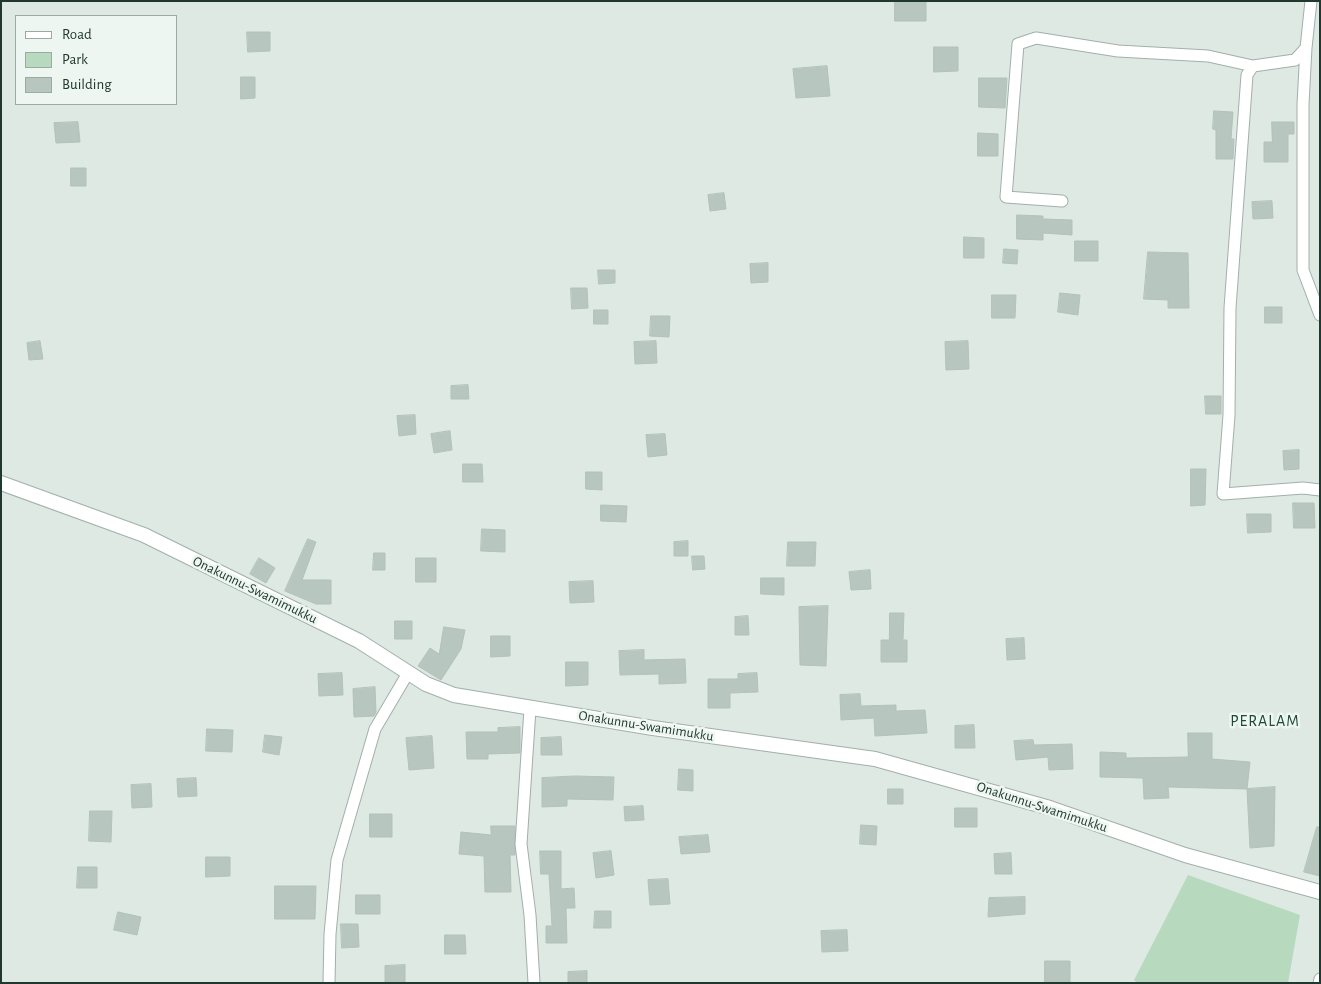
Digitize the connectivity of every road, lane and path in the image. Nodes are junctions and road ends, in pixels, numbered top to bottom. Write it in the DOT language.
graph roads {
  1 [pos="1311,1"];
  2 [pos="1306,48"];
  3 [pos="1253,66"];
  4 [pos="1062,201"];
  5 [pos="1320,315"];
  6 [pos="1,483"];
  7 [pos="1320,490"];
  8 [pos="408,672"];
  9 [pos="530,710"];
  10 [pos="1320,892"];
  11 [pos="1320,979"];
  12 [pos="330,983"];
  13 [pos="534,983"];
  14 [pos="1319,983"];
  1 -- 2 [label="street"];
  2 -- 3 [label="street"];
  2 -- 5 [label="street"];
  3 -- 4 [label="street"];
  3 -- 7 [label="street"];
  6 -- 8 [label="street, Onakunnu-Swamimukku"];
  8 -- 9 [label="street, Onakunnu-Swamimukku"];
  8 -- 12 [label="street"];
  9 -- 10 [label="street, Onakunnu-Swamimukku"];
  9 -- 13 [label="street"];
  11 -- 14 [label="street"];
}
